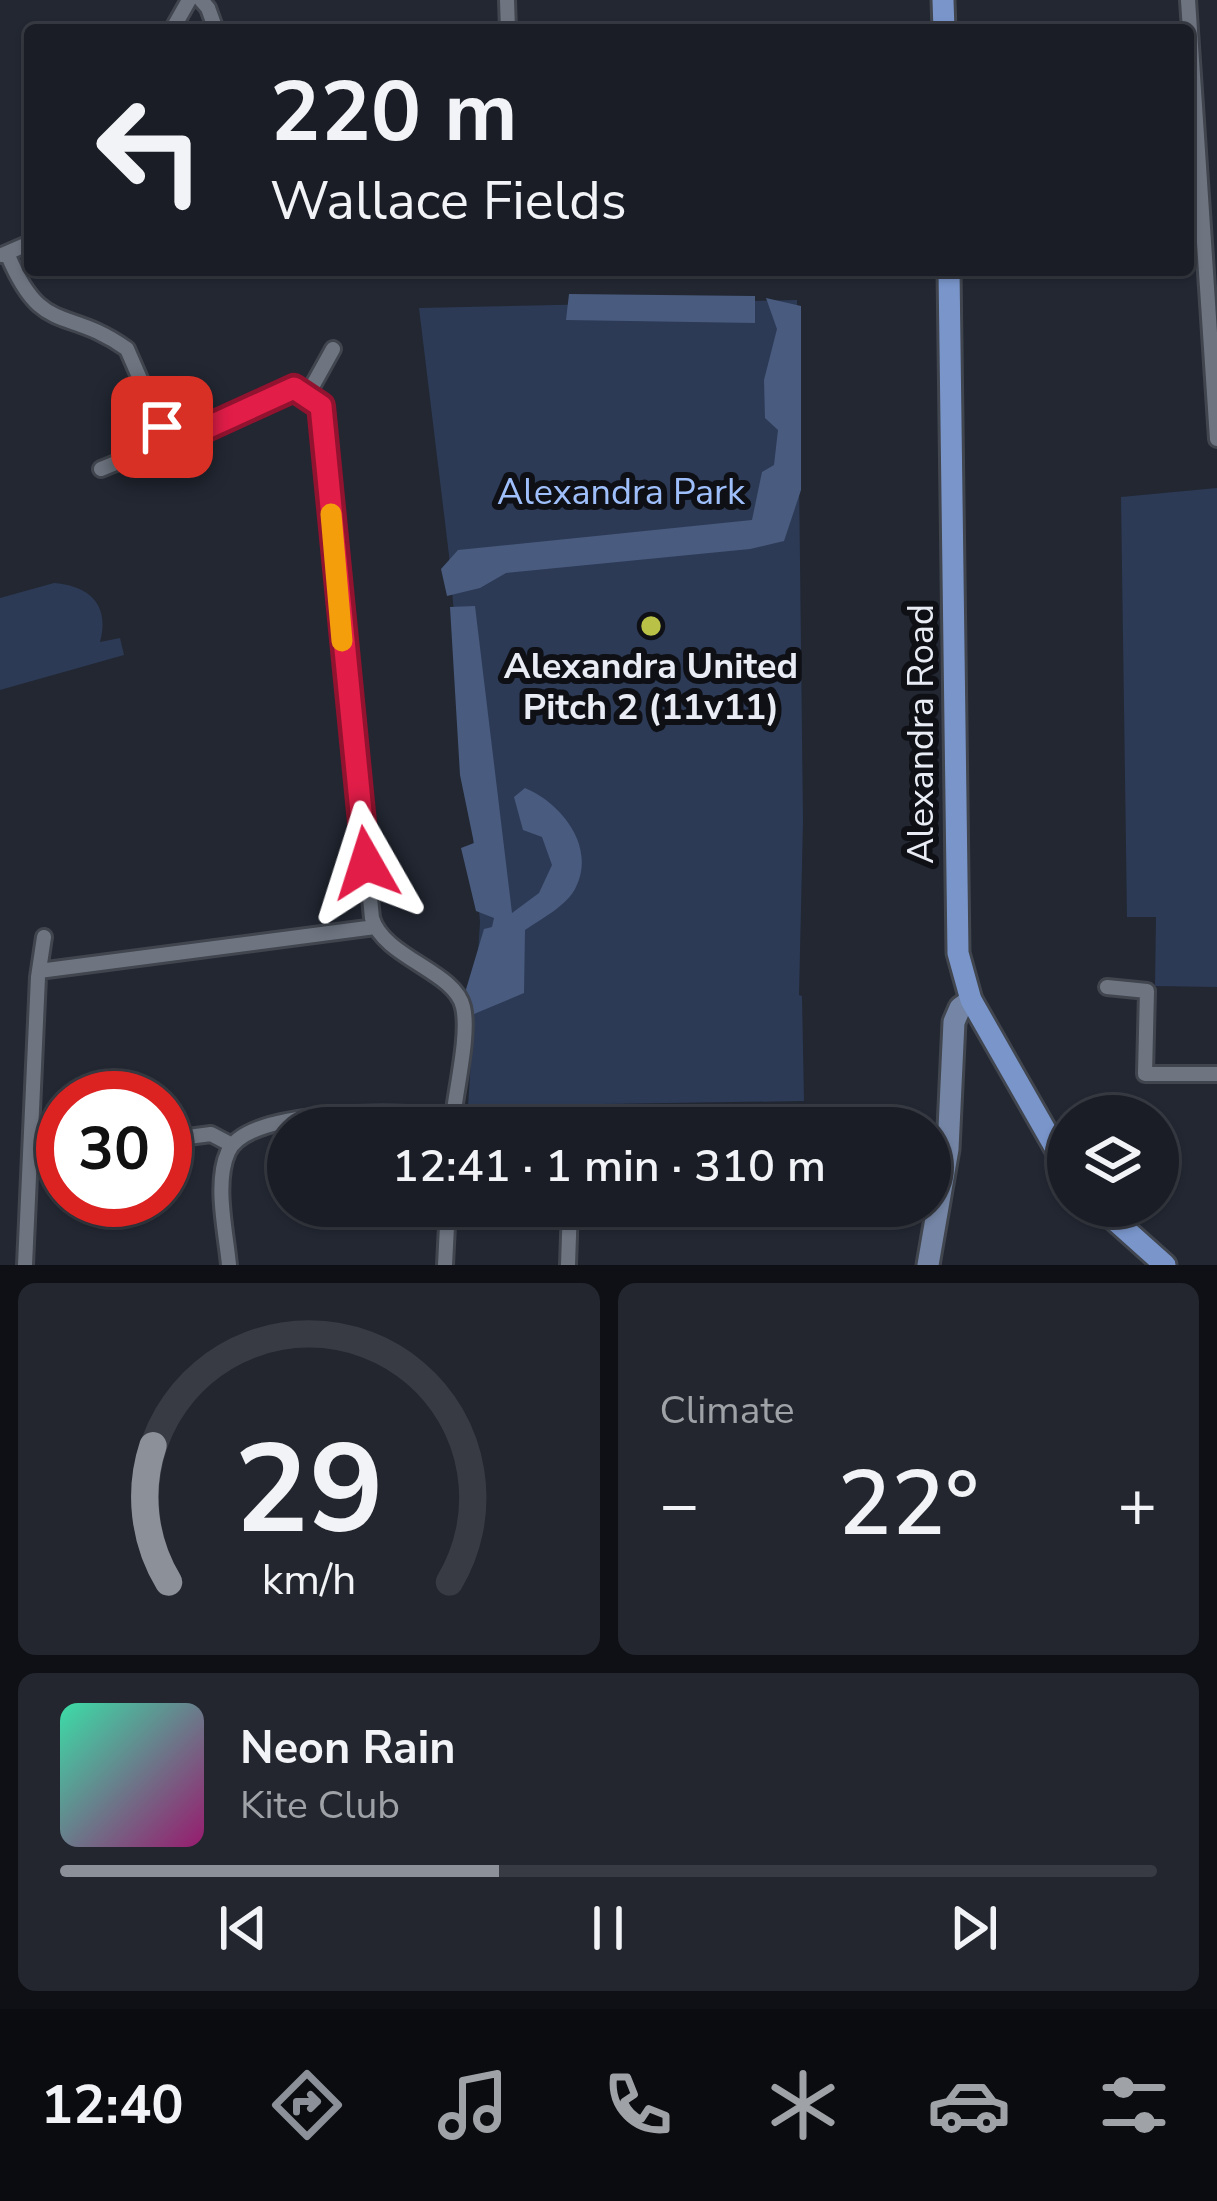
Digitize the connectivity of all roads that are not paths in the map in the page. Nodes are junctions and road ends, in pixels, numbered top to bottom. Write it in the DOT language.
graph roads {
  1 [pos="1194,91"];
  2 [pos="4,254"];
  3 [pos="949,276"];
  4 [pos="333,349"];
  5 [pos="308,394"];
  6 [pos="170,434"];
  7 [pos="1217,439"];
  8 [pos="101,469"];
  9 [pos="375,927"];
  10 [pos="44,937"];
  11 [pos="39,971"];
  12 [pos="1107,987"];
  13 [pos="971,1000"];
  14 [pos="1217,1074"];
  15 [pos="454,1107"];
  16 [pos="267,1125"];
  17 [pos="1047,1133"];
  18 [pos="192,1137"];
  19 [pos="232,1145"];
  20 [pos="447,1227"];
  21 [pos="569,1227"];
  22 [pos="1122,1227"];
  23 [pos="25,1265"];
  24 [pos="229,1265"];
  25 [pos="445,1265"];
  26 [pos="568,1265"];
  27 [pos="928,1265"];
  28 [pos="1165,1265"];
  1 -- 7 [label="street"];
  2 -- 6 [label="street"];
  3 -- 13 [label="main road, Alexandra Road"];
  4 -- 5 [label="street"];
  5 -- 6 [label="street"];
  5 -- 9 [label="street"];
  6 -- 8 [label="street"];
  9 -- 11 [label="street"];
  9 -- 15 [label="street"];
  10 -- 11 [label="street"];
  11 -- 23 [label="street"];
  12 -- 14 [label="street"];
  13 -- 17 [label="main road, Alexandra Road"];
  13 -- 27 [label="main road"];
  16 -- 19 [label="street"];
  18 -- 19 [label="street"];
  19 -- 24 [label="street"];
  20 -- 25 [label="street"];
  21 -- 26 [label="street"];
  22 -- 28 [label="main road"];
}
